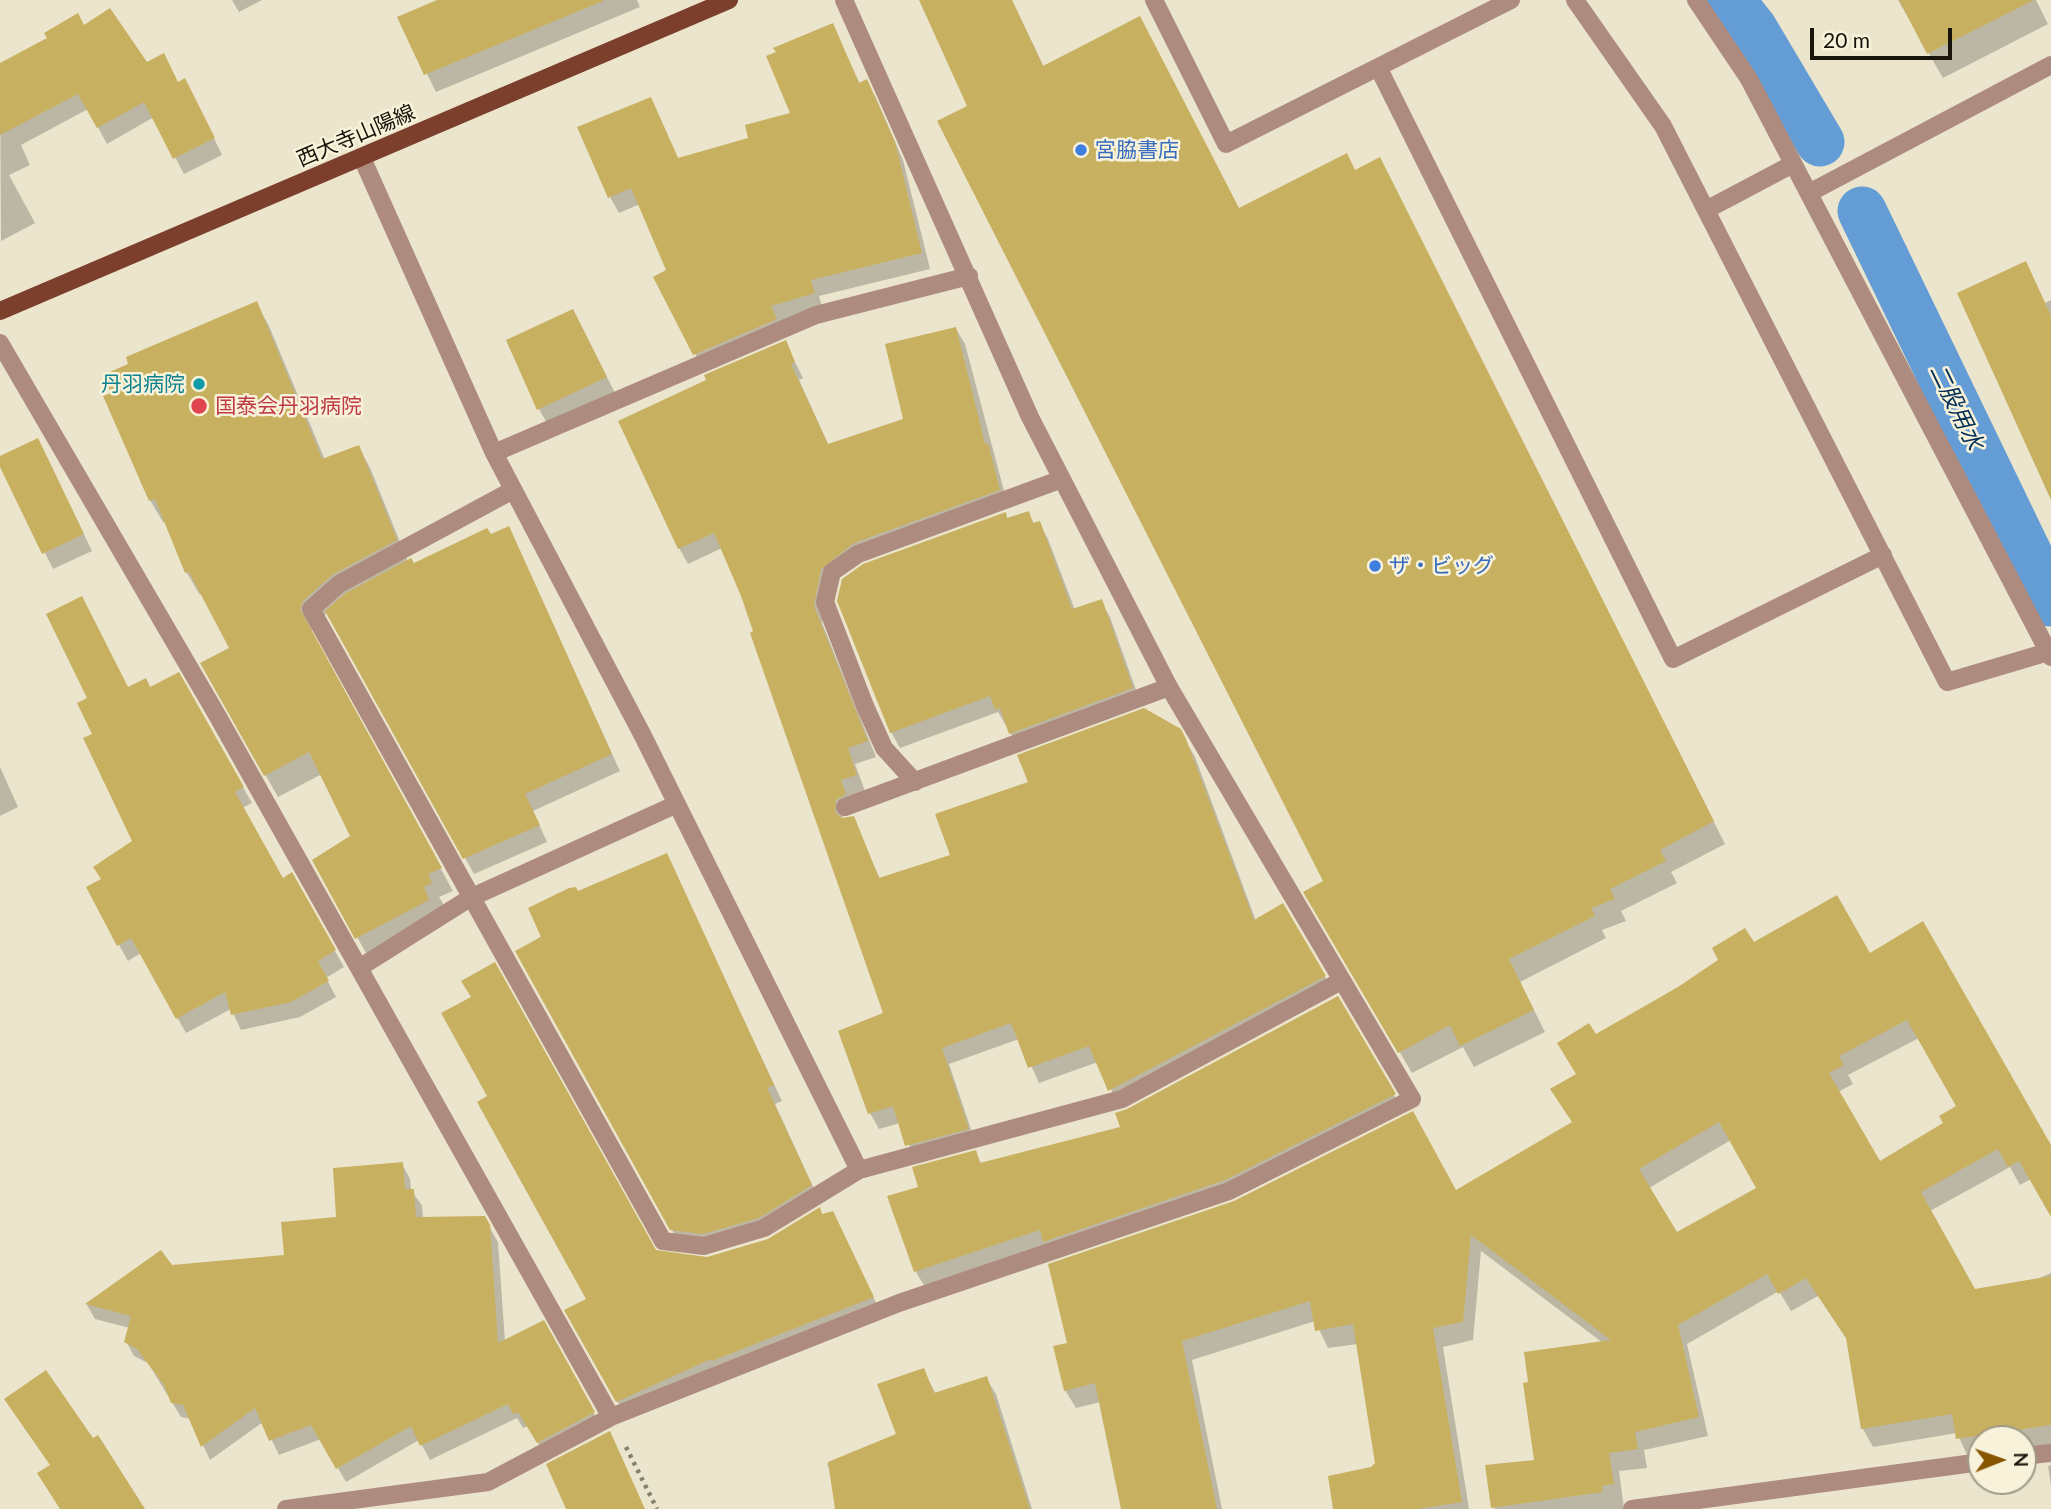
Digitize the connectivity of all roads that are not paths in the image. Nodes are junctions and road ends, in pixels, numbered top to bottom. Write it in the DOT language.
graph roads {
  1 [pos="729,0"];
  2 [pos="844,0"];
  3 [pos="1154,0"];
  4 [pos="1511,0"];
  5 [pos="1575,0"];
  6 [pos="1696,0"];
  7 [pos="2051,65"];
  8 [pos="1378,67"];
  9 [pos="362,158"];
  10 [pos="1793,164"];
  11 [pos="1809,193"];
  12 [pos="1706,210"];
  13 [pos="969,276"];
  14 [pos="0,311"];
  15 [pos="0,343"];
  16 [pos="494,453"];
  17 [pos="1062,479"];
  18 [pos="513,490"];
  19 [pos="1883,555"];
  20 [pos="2050,654"];
  21 [pos="1169,687"];
  22 [pos="915,782"];
  23 [pos="677,804"];
  24 [pos="845,807"];
  25 [pos="470,898"];
  26 [pos="359,968"];
  27 [pos="1341,981"];
  28 [pos="859,1170"];
  29 [pos="611,1417"];
  30 [pos="1967,1464"];
  31 [pos="286,1509"];
  32 [pos="1632,1509"];
  1 -- 9 [label="main road, 西大寺山陽線"];
  2 -- 13 [label="street"];
  3 -- 8 [label="street"];
  4 -- 8 [label="street"];
  5 -- 12 [label="street"];
  6 -- 10 [label="street"];
  7 -- 11 [label="street"];
  8 -- 19 [label="street"];
  9 -- 14 [label="main road, 西大寺山陽線"];
  9 -- 16 [label="street"];
  10 -- 11 [label="street"];
  10 -- 12 [label="street"];
  11 -- 20 [label="street"];
  12 -- 19 [label="street"];
  13 -- 16 [label="street"];
  13 -- 17 [label="street"];
  15 -- 26 [label="street"];
  16 -- 18 [label="street"];
  17 -- 21 [label="street"];
  17 -- 22 [label="street"];
  18 -- 23 [label="street"];
  18 -- 25 [label="street"];
  19 -- 20 [label="street"];
  21 -- 22 [label="street"];
  21 -- 27 [label="street"];
  22 -- 24 [label="street"];
  23 -- 25 [label="street"];
  23 -- 28 [label="street"];
  25 -- 26 [label="street"];
  25 -- 28 [label="street"];
  26 -- 29 [label="street"];
  27 -- 28 [label="street"];
  27 -- 29 [label="street"];
  29 -- 31 [label="street"];
  30 -- 32 [label="street"];
}
